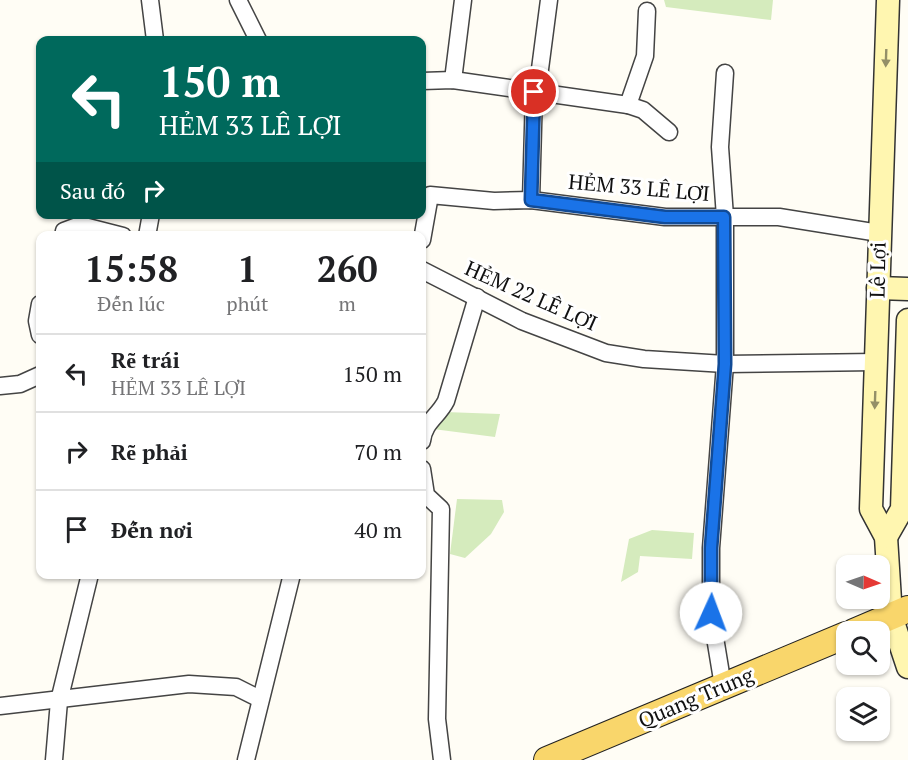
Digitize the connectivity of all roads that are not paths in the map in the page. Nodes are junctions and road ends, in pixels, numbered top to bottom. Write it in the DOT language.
graph roads {
  1 [pos="150,0"];
  2 [pos="238,0"];
  3 [pos="463,0"];
  4 [pos="549,0"];
  5 [pos="888,0"];
  6 [pos="647,10"];
  7 [pos="154,36"];
  8 [pos="256,36"];
  9 [pos="725,73"];
  10 [pos="453,80"];
  11 [pos="426,81"];
  12 [pos="535,92"];
  13 [pos="628,105"];
  14 [pos="669,132"];
  15 [pos="531,200"];
  16 [pos="724,217"];
  17 [pos="426,218"];
  18 [pos="64,231"];
  19 [pos="103,231"];
  20 [pos="879,233"];
  21 [pos="426,272"];
  22 [pos="878,288"];
  23 [pos="908,289"];
  24 [pos="477,297"];
  25 [pos="908,320"];
  26 [pos="876,362"];
  27 [pos="725,364"];
  28 [pos="36,377"];
  29 [pos="0,386"];
  30 [pos="426,423"];
  31 [pos="426,495"];
  32 [pos="886,537"];
  33 [pos="89,579"];
  34 [pos="291,579"];
  35 [pos="900,613"];
  36 [pos="881,621"];
  37 [pos="836,639"];
  38 [pos="908,666"];
  39 [pos="723,686"];
  40 [pos="260,699"];
  41 [pos="59,701"];
  42 [pos="0,706"];
  43 [pos="54,760"];
  44 [pos="246,760"];
  45 [pos="442,760"];
  46 [pos="547,760"];
  1 -- 7 [label="street"];
  2 -- 8 [label="street"];
  3 -- 10 [label="street"];
  4 -- 12 [label="street"];
  5 -- 20 [label="main road, Lê Lợi, one-way"];
  6 -- 13 [label="street"];
  9 -- 16 [label="street"];
  10 -- 11 [label="street"];
  10 -- 12 [label="street"];
  12 -- 13 [label="street"];
  12 -- 15 [label="street"];
  13 -- 14 [label="street"];
  15 -- 16 [label="street, HẺM 33 LÊ LỢI"];
  15 -- 17 [label="street, HẺM 33 LÊ LỢI"];
  16 -- 20 [label="street, HẺM 33 LÊ LỢI"];
  16 -- 27 [label="street"];
  18 -- 19 [label="street"];
  20 -- 22 [label="main road, Lê Lợi"];
  21 -- 24 [label="street, HẺM 22 LÊ LỢI"];
  22 -- 23 [label="main road"];
  22 -- 26 [label="main road, Lê Lợi"];
  24 -- 27 [label="street, HẺM 22 LÊ LỢI"];
  24 -- 30 [label="street"];
  25 -- 32 [label="main road, Lê Lợi"];
  26 -- 27 [label="street, HẺM 22 LÊ LỢI"];
  26 -- 32 [label="main road, Lê Lợi, one-way"];
  27 -- 39 [label="street"];
  28 -- 29 [label="street"];
  31 -- 45 [label="street"];
  32 -- 35 [label="main road, Lê Lợi"];
  33 -- 41 [label="street"];
  34 -- 40 [label="street"];
  35 -- 36 [label="main road"];
  35 -- 38 [label="main road, Lê Lợi"];
  37 -- 39 [label="main road, Quang Trung"];
  39 -- 46 [label="main road, Quang Trung"];
  40 -- 41 [label="street"];
  40 -- 44 [label="street"];
  41 -- 42 [label="street"];
  41 -- 43 [label="street"];
}
